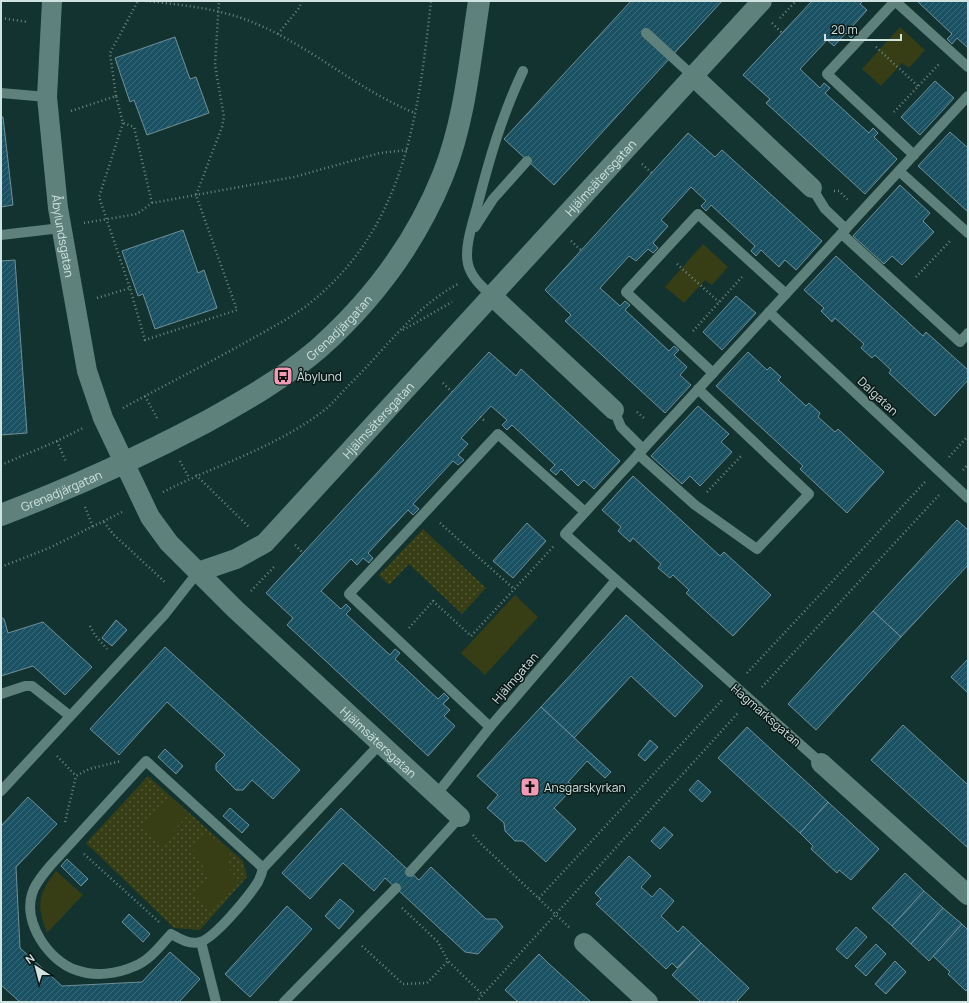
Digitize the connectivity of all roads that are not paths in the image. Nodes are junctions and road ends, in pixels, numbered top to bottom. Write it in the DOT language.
graph roads {
  1 [pos="52,1"];
  2 [pos="479,1"];
  3 [pos="762,1"];
  4 [pos="646,33"];
  5 [pos="968,67"];
  6 [pos="523,72"];
  7 [pos="693,76"];
  8 [pos="1,93"];
  9 [pos="968,96"];
  10 [pos="47,98"];
  11 [pos="914,155"];
  12 [pos="527,160"];
  13 [pos="899,171"];
  14 [pos="812,188"];
  15 [pos="61,228"];
  16 [pos="965,231"];
  17 [pos="844,232"];
  18 [pos="1,235"];
  19 [pos="470,236"];
  20 [pos="484,289"];
  21 [pos="786,294"];
  22 [pos="770,312"];
  23 [pos="968,333"];
  24 [pos="714,373"];
  25 [pos="698,389"];
  26 [pos="614,410"];
  27 [pos="640,452"];
  28 [pos="124,464"];
  29 [pos="968,498"];
  30 [pos="585,512"];
  31 [pos="1,515"];
  32 [pos="198,572"];
  33 [pos="616,580"];
  34 [pos="1,694"];
  35 [pos="70,716"];
  36 [pos="490,727"];
  37 [pos="380,744"];
  38 [pos="821,762"];
  39 [pos="1,791"];
  40 [pos="436,795"];
  41 [pos="460,817"];
  42 [pos="263,868"];
  43 [pos="410,872"];
  44 [pos="396,888"];
  45 [pos="968,895"];
  46 [pos="201,942"];
  47 [pos="584,943"];
  48 [pos="216,1002"];
  49 [pos="284,1002"];
  50 [pos="648,1002"];
  1 -- 10 [label="street, Åbylundsgatan"];
  2 -- 28 [label="street, Grenadjärgatan"];
  3 -- 7 [label="street, Hjälmsätersgatan"];
  4 -- 7 [label="lane"];
  5 -- 11 [label="lane"];
  6 -- 19 [label="lane"];
  7 -- 14 [label="street"];
  7 -- 20 [label="street, Hjälmsätersgatan"];
  8 -- 10 [label="lane"];
  9 -- 11 [label="lane"];
  10 -- 15 [label="street, Åbylundsgatan"];
  11 -- 13 [label="lane"];
  12 -- 19 [label="lane"];
  13 -- 16 [label="lane"];
  13 -- 17 [label="lane"];
  14 -- 17 [label="lane"];
  15 -- 18 [label="lane"];
  15 -- 28 [label="street, Åbylundsgatan"];
  17 -- 21 [label="lane"];
  17 -- 23 [label="lane"];
  19 -- 20 [label="lane"];
  20 -- 26 [label="street"];
  20 -- 32 [label="street, Hjälmsätersgatan"];
  21 -- 22 [label="lane"];
  21 -- 24 [label="lane"];
  22 -- 24 [label="lane"];
  22 -- 29 [label="lane, Dalgatan"];
  24 -- 25 [label="lane"];
  25 -- 27 [label="lane"];
  25 -- 27 [label="lane"];
  26 -- 27 [label="lane"];
  27 -- 30 [label="lane"];
  28 -- 31 [label="street, Grenadjärgatan"];
  28 -- 32 [label="street, Hjälmsätersgatan"];
  30 -- 33 [label="lane, Hagmarksgatan"];
  30 -- 36 [label="lane"];
  32 -- 35 [label="lane"];
  32 -- 37 [label="street, Hjälmsätersgatan"];
  33 -- 36 [label="lane, Hjälmgatan"];
  33 -- 38 [label="lane, Hagmarksgatan"];
  34 -- 35 [label="lane"];
  35 -- 39 [label="lane"];
  36 -- 40 [label="lane, Hjälmgatan"];
  37 -- 40 [label="street, Hjälmsätersgatan"];
  37 -- 42 [label="lane"];
  38 -- 45 [label="street, Hagmarksgatan"];
  40 -- 41 [label="street, Hjälmsätersgatan"];
  41 -- 43 [label="lane"];
  42 -- 46 [label="lane"];
  42 -- 46 [label="lane"];
  44 -- 49 [label="lane"];
  46 -- 48 [label="lane"];
  47 -- 50 [label="street"];
}
